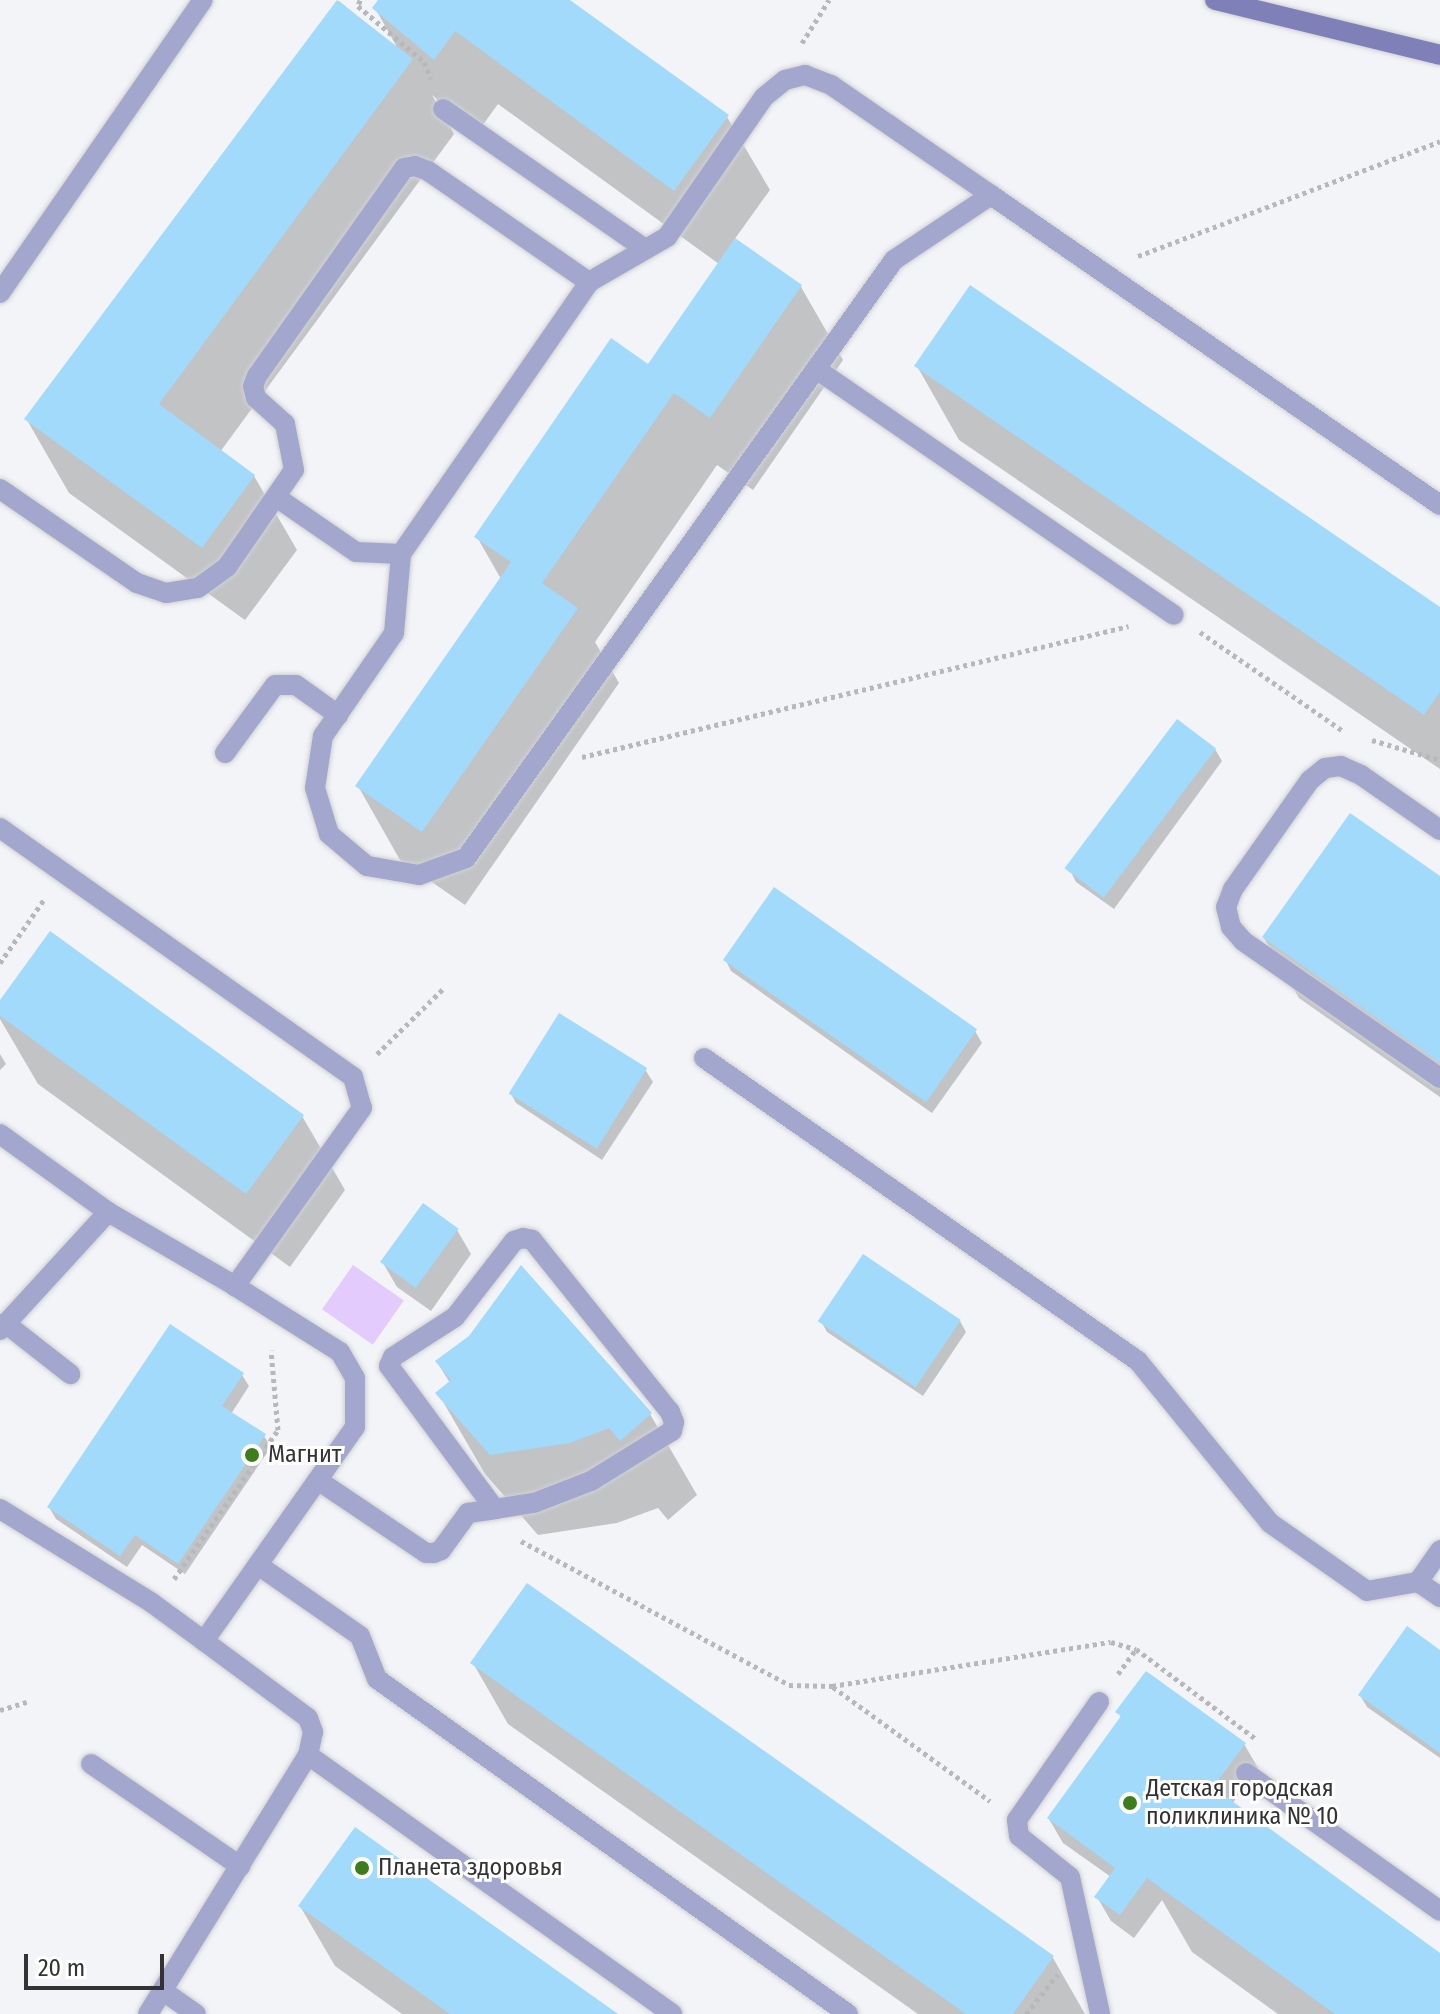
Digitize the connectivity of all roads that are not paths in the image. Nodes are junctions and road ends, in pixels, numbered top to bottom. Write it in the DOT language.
graph roads {
  1 [pos="203,0"];
  2 [pos="1215,0"];
  3 [pos="1440,55"];
  4 [pos="443,109"];
  5 [pos="991,195"];
  6 [pos="645,249"];
  7 [pos="589,282"];
  8 [pos="0,293"];
  9 [pos="816,369"];
  10 [pos="0,489"];
  11 [pos="276,497"];
  12 [pos="1440,505"];
  13 [pos="401,554"];
  14 [pos="1174,615"];
  15 [pos="338,715"];
  16 [pos="225,753"];
  17 [pos="0,828"];
  18 [pos="1440,830"];
  19 [pos="704,1058"];
  20 [pos="1440,1078"];
  21 [pos="0,1134"];
  22 [pos="108,1212"];
  23 [pos="235,1286"];
  24 [pos="2,1327"];
  25 [pos="70,1374"];
  26 [pos="319,1481"];
  27 [pos="0,1509"];
  28 [pos="495,1509"];
  29 [pos="1440,1550"];
  30 [pos="258,1565"];
  31 [pos="1418,1582"];
  32 [pos="1440,1597"];
  33 [pos="204,1641"];
  34 [pos="1099,1702"];
  35 [pos="308,1755"];
  36 [pos="91,1764"];
  37 [pos="1246,1773"];
  38 [pos="240,1866"];
  39 [pos="1440,1911"];
  40 [pos="163,1991"];
  41 [pos="148,2014"];
  42 [pos="196,2014"];
  43 [pos="672,2014"];
  44 [pos="848,2014"];
  45 [pos="1100,2014"];
  1 -- 8 [label="street"];
  2 -- 3 [label="main road"];
  4 -- 6 [label="street"];
  5 -- 6 [label="street"];
  5 -- 9 [label="street"];
  5 -- 12 [label="street"];
  6 -- 7 [label="street"];
  7 -- 11 [label="street"];
  7 -- 13 [label="street"];
  9 -- 14 [label="street"];
  9 -- 15 [label="street"];
  10 -- 11 [label="street"];
  11 -- 13 [label="street"];
  13 -- 15 [label="street"];
  15 -- 16 [label="street"];
  17 -- 23 [label="street"];
  18 -- 20 [label="street"];
  19 -- 31 [label="street"];
  21 -- 22 [label="street"];
  22 -- 23 [label="street"];
  22 -- 24 [label="street"];
  23 -- 26 [label="street"];
  24 -- 25 [label="street"];
  26 -- 28 [label="street"];
  26 -- 30 [label="street"];
  27 -- 33 [label="street"];
  28 -- 28 [label="street"];
  29 -- 31 [label="street"];
  30 -- 33 [label="street"];
  30 -- 44 [label="street"];
  31 -- 32 [label="street"];
  33 -- 35 [label="street"];
  34 -- 45 [label="street"];
  35 -- 38 [label="street"];
  35 -- 43 [label="street"];
  36 -- 38 [label="street"];
  37 -- 39 [label="street"];
  38 -- 40 [label="street"];
  40 -- 41 [label="street"];
  40 -- 42 [label="street"];
}
